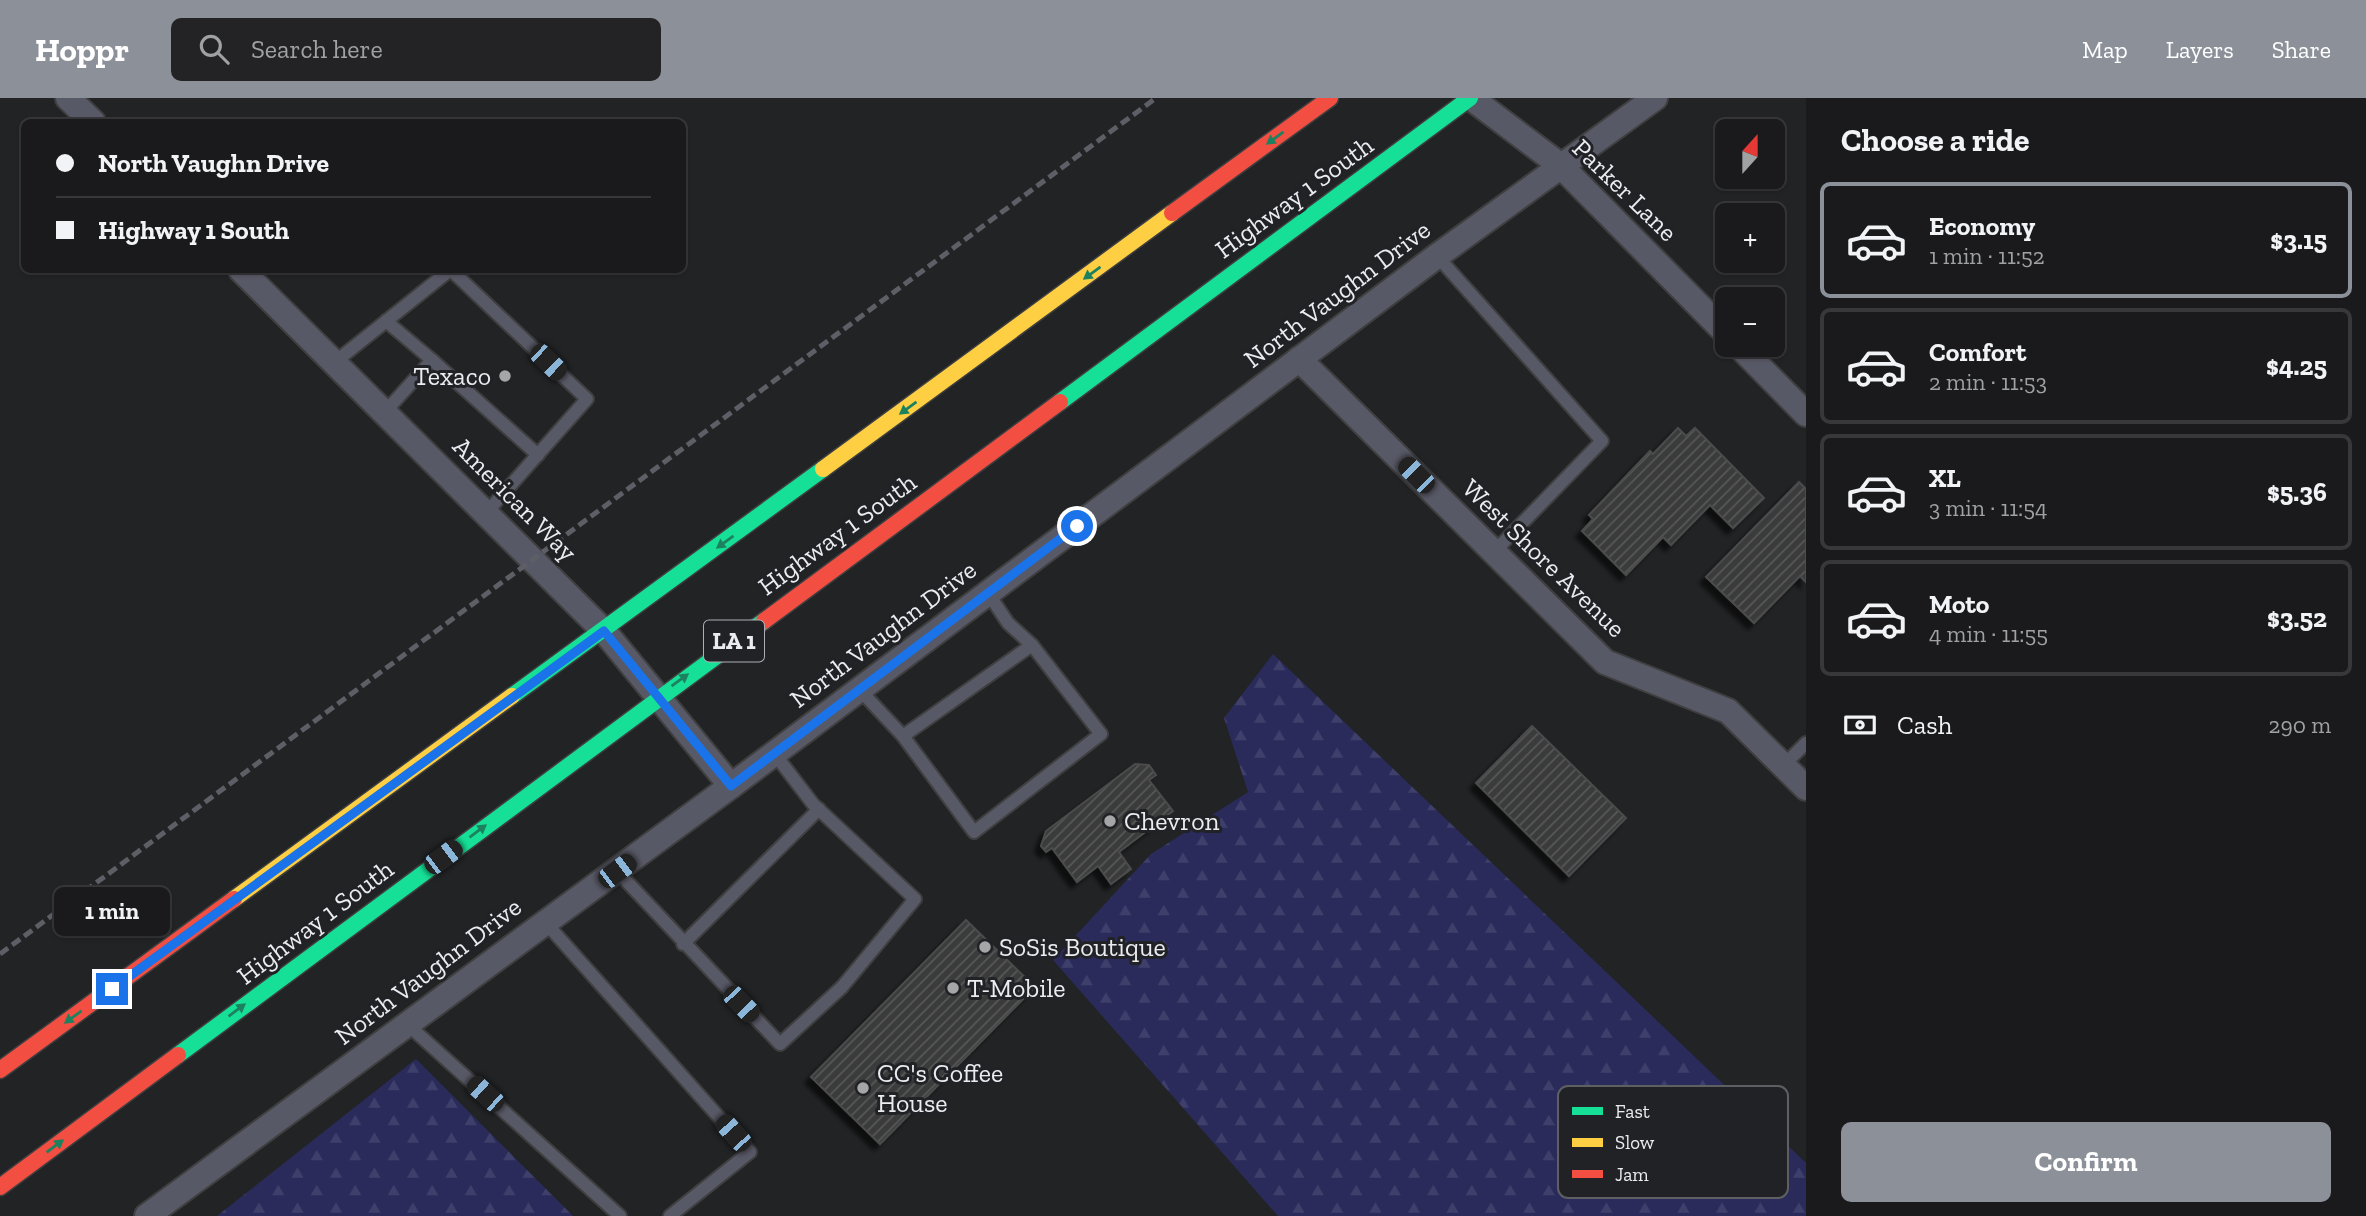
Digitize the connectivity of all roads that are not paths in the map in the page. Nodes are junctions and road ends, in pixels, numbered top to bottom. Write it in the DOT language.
graph roads {
  1 [pos="68,98"];
  2 [pos="1330,98"];
  3 [pos="1471,98"];
  4 [pos="1655,98"];
  5 [pos="90,119"];
  6 [pos="1560,165"];
  7 [pos="1437,256"];
  8 [pos="244,273"];
  9 [pos="446,273"];
  10 [pos="453,273"];
  11 [pos="386,321"];
  12 [pos="1715,322"];
  13 [pos="1750,357"];
  14 [pos="1299,359"];
  15 [pos="432,360"];
  16 [pos="335,362"];
  17 [pos="385,412"];
  18 [pos="1806,414"];
  19 [pos="538,455"];
  20 [pos="487,512"];
  21 [pos="1494,552"];
  22 [pos="988,593"];
  23 [pos="604,631"];
  24 [pos="1032,645"];
  25 [pos="859,689"];
  26 [pos="657,698"];
  27 [pos="903,736"];
  28 [pos="1806,743"];
  29 [pos="775,753"];
  30 [pos="1783,765"];
  31 [pos="731,786"];
  32 [pos="1806,788"];
  33 [pos="818,809"];
  34 [pos="617,871"];
  35 [pos="545,922"];
  36 [pos="683,944"];
  37 [pos="407,1024"];
  38 [pos="0,1070"];
  39 [pos="0,1187"];
  40 [pos="147,1216"];
  41 [pos="620,1216"];
  42 [pos="670,1216"];
  1 -- 5 [label="street"];
  2 -- 23 [label="highway, one-way"];
  3 -- 6 [label="street, Parker Lane"];
  26 -- 3 [label="highway, Highway 1 South / LA 1, one-way"];
  4 -- 6 [label="street, North Vaughn Drive"];
  6 -- 7 [label="street, North Vaughn Drive"];
  6 -- 12 [label="street, Parker Lane"];
  7 -- 14 [label="street, North Vaughn Drive"];
  7 -- 21 [label="lane"];
  8 -- 16 [label="street, American Way"];
  9 -- 11 [label="lane"];
  10 -- 19 [label="lane"];
  11 -- 15 [label="lane"];
  11 -- 16 [label="lane"];
  13 -- 18 [label="street"];
  14 -- 21 [label="street, West Shore Avenue"];
  14 -- 22 [label="street, North Vaughn Drive"];
  15 -- 17 [label="lane"];
  15 -- 19 [label="lane"];
  16 -- 17 [label="street, American Way"];
  17 -- 20 [label="street, American Way"];
  19 -- 20 [label="lane"];
  20 -- 23 [label="street, American Way"];
  21 -- 30 [label="street, West Shore Avenue"];
  22 -- 24 [label="lane"];
  22 -- 25 [label="street, North Vaughn Drive"];
  23 -- 26 [label="street, American Way"];
  23 -- 38 [label="highway, one-way"];
  24 -- 27 [label="lane"];
  24 -- 27 [label="lane"];
  25 -- 27 [label="lane"];
  25 -- 29 [label="street, North Vaughn Drive"];
  26 -- 31 [label="street, American Way"];
  39 -- 26 [label="highway, Highway 1 South / LA 1, one-way"];
  28 -- 30 [label="lane"];
  29 -- 31 [label="street, North Vaughn Drive"];
  29 -- 33 [label="lane"];
  30 -- 32 [label="street, West Shore Avenue"];
  31 -- 34 [label="street, North Vaughn Drive"];
  33 -- 36 [label="lane"];
  33 -- 36 [label="lane"];
  34 -- 35 [label="street, North Vaughn Drive"];
  34 -- 36 [label="lane"];
  35 -- 37 [label="street, North Vaughn Drive"];
  35 -- 42 [label="lane"];
  37 -- 40 [label="street, North Vaughn Drive"];
  37 -- 41 [label="lane"];
}
